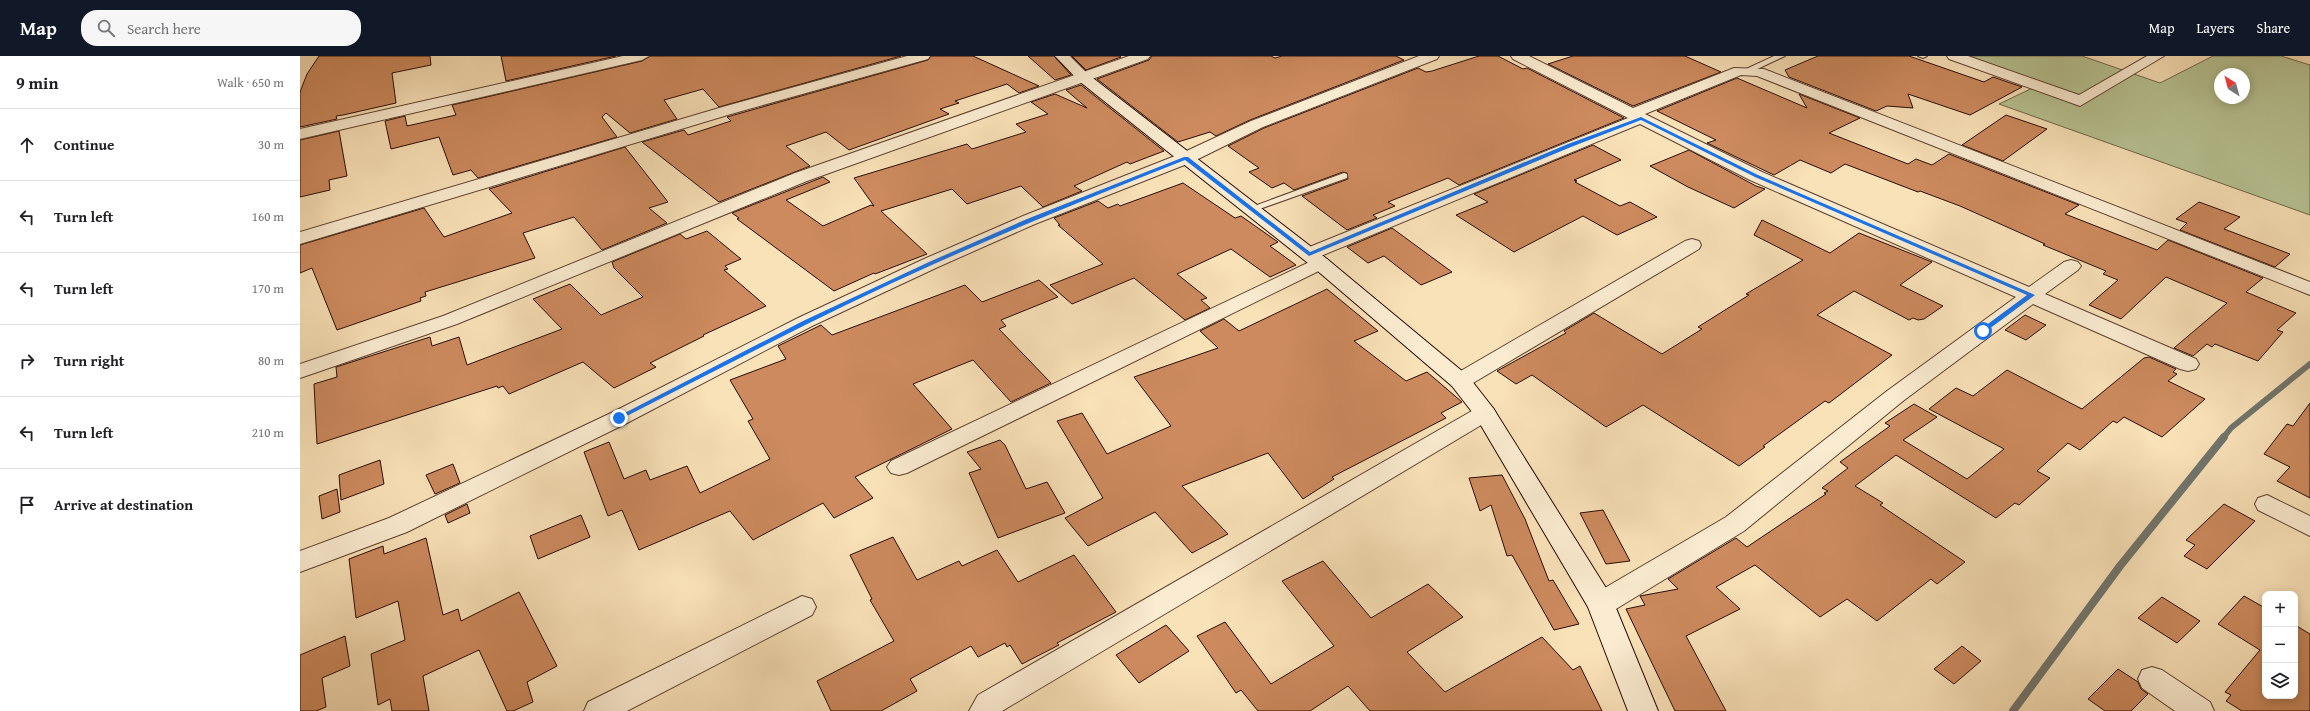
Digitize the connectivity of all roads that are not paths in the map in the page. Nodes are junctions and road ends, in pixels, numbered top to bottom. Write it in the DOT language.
graph roads {
  1 [pos="642,56"];
  2 [pos="923,56"];
  3 [pos="1062,56"];
  4 [pos="1143,56"];
  5 [pos="1432,56"];
  6 [pos="1518,56"];
  7 [pos="1781,56"];
  8 [pos="1954,56"];
  9 [pos="2157,56"];
  10 [pos="1748,70"];
  11 [pos="1084,78"];
  12 [pos="1636,116"];
  13 [pos="300,134"];
  14 [pos="1186,158"];
  15 [pos="1344,176"];
  16 [pos="1251,209"];
  17 [pos="300,238"];
  18 [pos="1692,245"];
  19 [pos="1314,258"];
  20 [pos="2071,266"];
  21 [pos="2310,289"];
  22 [pos="2032,295"];
  23 [pos="2188,364"];
  24 [pos="300,371"];
  25 [pos="1460,381"];
  26 [pos="1485,413"];
  27 [pos="899,467"];
  28 [pos="2267,504"];
  29 [pos="2310,527"];
  30 [pos="300,562"];
  31 [pos="1601,604"];
  32 [pos="802,607"];
  33 [pos="2152,679"];
  34 [pos="598,711"];
  35 [pos="984,711"];
  36 [pos="1643,711"];
  37 [pos="2199,711"];
  1 -- 13 [label="street"];
  2 -- 17 [label="street"];
  3 -- 11 [label="street"];
  4 -- 11 [label="street"];
  5 -- 14 [label="street"];
  6 -- 12 [label="street"];
  7 -- 10 [label="lane"];
  8 -- 9 [label="street"];
  10 -- 12 [label="street"];
  10 -- 21 [label="street"];
  11 -- 14 [label="street"];
  11 -- 24 [label="street"];
  12 -- 19 [label="street"];
  12 -- 22 [label="street"];
  14 -- 16 [label="street"];
  14 -- 30 [label="street"];
  15 -- 16 [label="lane"];
  16 -- 19 [label="street"];
  18 -- 25 [label="street"];
  19 -- 25 [label="street"];
  19 -- 27 [label="street"];
  20 -- 22 [label="street"];
  22 -- 23 [label="street"];
  22 -- 31 [label="street"];
  25 -- 26 [label="street"];
  26 -- 31 [label="street"];
  26 -- 35 [label="street"];
  28 -- 29 [label="street"];
  31 -- 36 [label="street"];
  32 -- 34 [label="street"];
  33 -- 37 [label="street"];
}
